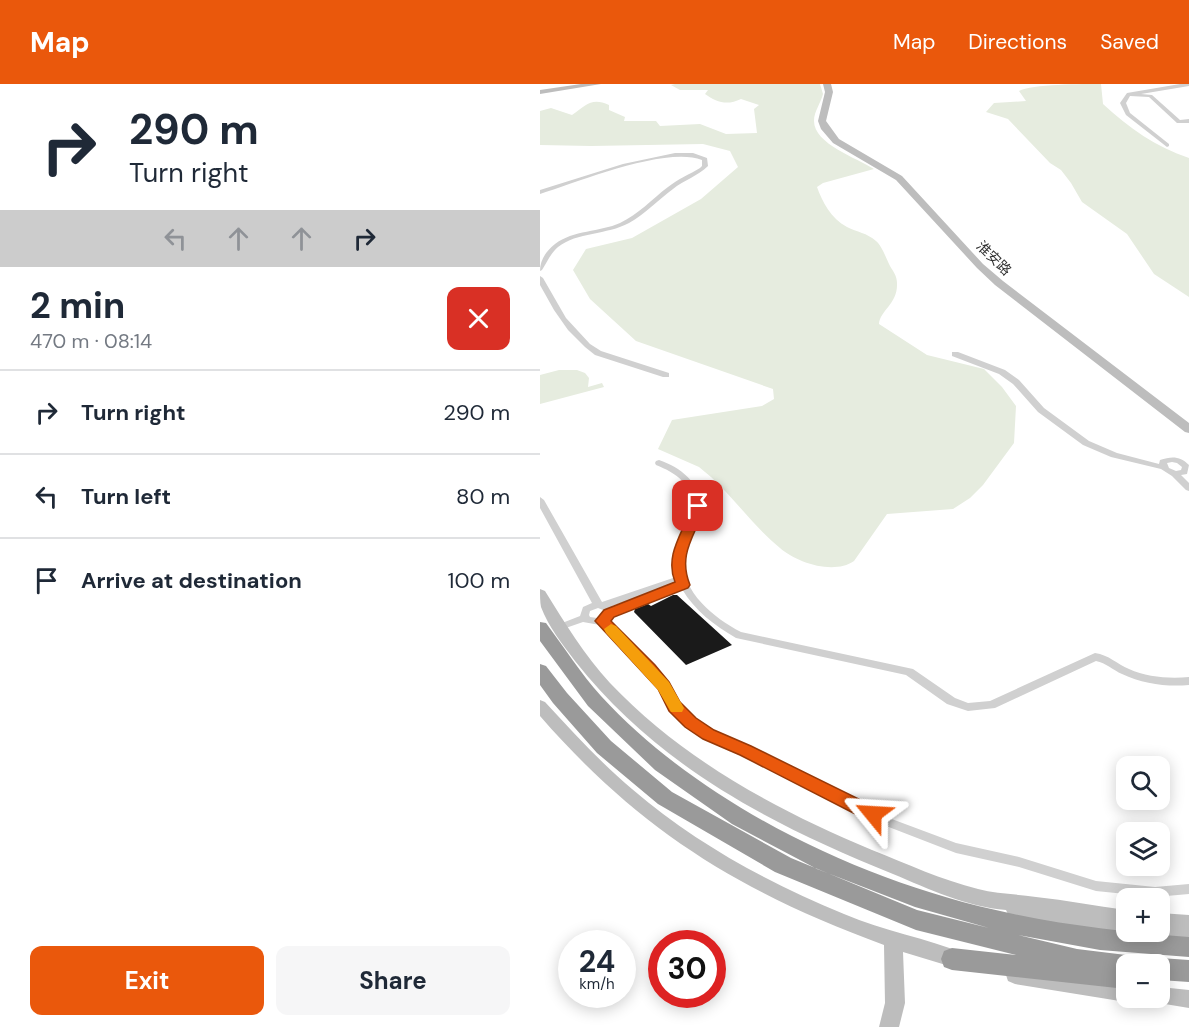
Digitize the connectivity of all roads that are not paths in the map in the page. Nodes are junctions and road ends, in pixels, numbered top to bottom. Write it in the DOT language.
graph roads {
  1 [pos="588,84"];
  2 [pos="597,84"];
  3 [pos="827,84"];
  4 [pos="833,84"];
  5 [pos="1189,84"];
  6 [pos="540,92"];
  7 [pos="1129,94"];
  8 [pos="1189,121"];
  9 [pos="1167,145"];
  10 [pos="540,192"];
  11 [pos="540,269"];
  12 [pos="540,278"];
  13 [pos="955,354"];
  14 [pos="666,375"];
  15 [pos="1189,422"];
  16 [pos="1189,429"];
  17 [pos="1189,455"];
  18 [pos="1178,460"];
  19 [pos="659,464"];
  20 [pos="1163,467"];
  21 [pos="1188,467"];
  22 [pos="1174,474"];
  23 [pos="1189,488"];
  24 [pos="540,500"];
  25 [pos="681,582"];
  26 [pos="540,594"];
  27 [pos="603,611"];
  28 [pos="585,618"];
  29 [pos="550,629"];
  30 [pos="540,671"];
  31 [pos="1189,681"];
  32 [pos="540,706"];
  33 [pos="1189,889"];
  34 [pos="991,900"];
  35 [pos="1116,917"];
  36 [pos="1170,922"];
  37 [pos="1189,923"];
  38 [pos="1116,929"];
  39 [pos="1170,934"];
  40 [pos="1189,936"];
  41 [pos="893,940"];
  42 [pos="1189,947"];
  43 [pos="952,959"];
  44 [pos="1116,965"];
  45 [pos="1170,970"];
  46 [pos="1189,971"];
  47 [pos="1116,977"];
  48 [pos="1170,978"];
  49 [pos="1189,978"];
  50 [pos="1116,992"];
  51 [pos="1170,997"];
  52 [pos="1189,999"];
  53 [pos="889,1027"];
  1 -- 6 [label="main road"];
  2 -- 6 [label="main road"];
  3 -- 16 [label="main road, 淮安路"];
  4 -- 15 [label="main road, 淮安路"];
  5 -- 7 [label="street"];
  7 -- 8 [label="street"];
  7 -- 9 [label="street"];
  10 -- 11 [label="street"];
  12 -- 14 [label="street"];
  13 -- 20 [label="street"];
  17 -- 18 [label="street"];
  18 -- 20 [label="street"];
  18 -- 21 [label="street"];
  19 -- 25 [label="street"];
  20 -- 22 [label="street"];
  21 -- 22 [label="street"];
  22 -- 23 [label="street"];
  24 -- 27 [label="street"];
  25 -- 27 [label="street"];
  25 -- 31 [label="street"];
  26 -- 29 [label="main road"];
  27 -- 28 [label="street"];
  27 -- 28 [label="street"];
  27 -- 33 [label="street"];
  28 -- 29 [label="street"];
  29 -- 34 [label="main road"];
  29 -- 42 [label="highway"];
  30 -- 44 [label="highway"];
  32 -- 41 [label="main road"];
  34 -- 35 [label="main road"];
  34 -- 38 [label="main road"];
  36 -- 37 [label="main road"];
  39 -- 40 [label="main road"];
  41 -- 43 [label="main road"];
  41 -- 53 [label="main road"];
  43 -- 47 [label="highway"];
  43 -- 50 [label="main road"];
  45 -- 46 [label="highway"];
  48 -- 49 [label="highway"];
  51 -- 52 [label="main road"];
}
